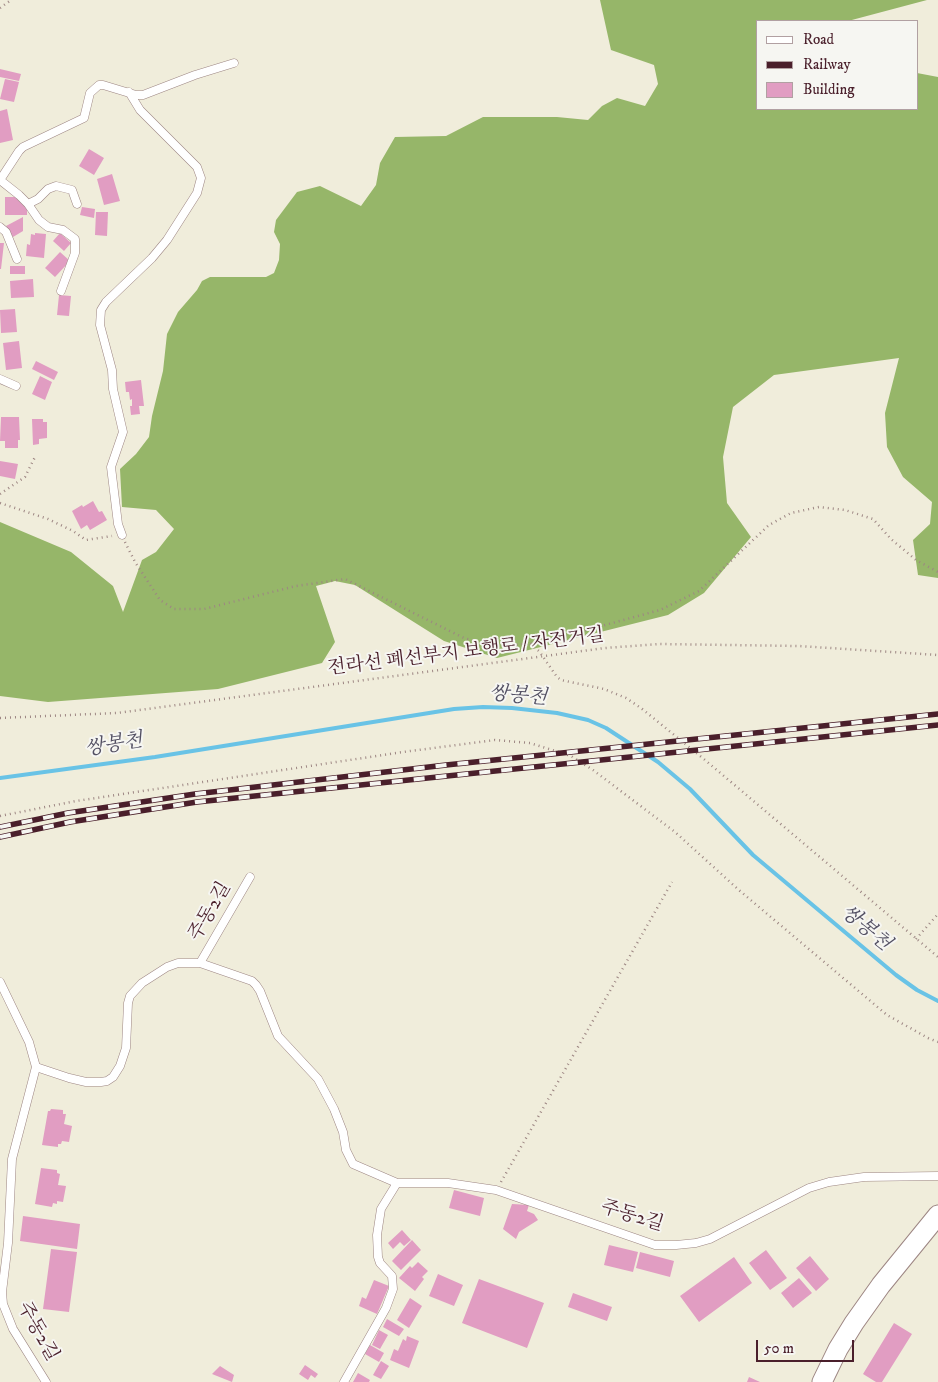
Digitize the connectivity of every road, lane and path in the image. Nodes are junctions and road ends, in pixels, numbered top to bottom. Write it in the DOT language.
graph roads {
  1 [pos="11,0"];
  2 [pos="0,8"];
  3 [pos="234,63"];
  4 [pos="129,92"];
  5 [pos="0,180"];
  6 [pos="28,204"];
  7 [pos="77,204"];
  8 [pos="0,227"];
  9 [pos="17,259"];
  10 [pos="60,291"];
  11 [pos="0,379"];
  12 [pos="16,386"];
  13 [pos="36,455"];
  14 [pos="0,494"];
  15 [pos="0,503"];
  16 [pos="122,534"];
  17 [pos="938,572"];
  18 [pos="530,644"];
  19 [pos="938,655"];
  20 [pos="542,656"];
  21 [pos="0,718"];
  22 [pos="0,816"];
  23 [pos="250,877"];
  24 [pos="672,882"];
  25 [pos="938,914"];
  26 [pos="916,939"];
  27 [pos="938,957"];
  28 [pos="200,963"];
  29 [pos="0,982"];
  30 [pos="938,1042"];
  31 [pos="36,1067"];
  32 [pos="938,1176"];
  33 [pos="397,1184"];
  34 [pos="496,1190"];
  35 [pos="938,1216"];
  36 [pos="46,1382"];
  37 [pos="344,1382"];
  38 [pos="822,1382"];
  1 -- 2 [label="path"];
  3 -- 4 [label="lane"];
  4 -- 5 [label="lane"];
  4 -- 16 [label="lane"];
  5 -- 6 [label="lane"];
  6 -- 7 [label="lane"];
  6 -- 10 [label="lane"];
  8 -- 9 [label="lane"];
  11 -- 12 [label="lane"];
  13 -- 14 [label="path"];
  15 -- 16 [label="path"];
  16 -- 18 [label="path"];
  17 -- 18 [label="path"];
  18 -- 20 [label="path"];
  19 -- 20 [label="path, 전라선 폐선부지 보행로 / 자전거길"];
  20 -- 21 [label="path, 전라선 폐선부지 보행로 / 자전거길"];
  20 -- 26 [label="path"];
  22 -- 30 [label="path"];
  23 -- 28 [label="lane, 주동2길"];
  24 -- 34 [label="path"];
  25 -- 26 [label="path"];
  26 -- 27 [label="path"];
  28 -- 31 [label="lane, 주동2길"];
  28 -- 33 [label="lane, 주동2길"];
  29 -- 31 [label="lane"];
  31 -- 36 [label="lane, 주동2길"];
  32 -- 34 [label="lane, 주동2길"];
  33 -- 34 [label="lane, 주동2길"];
  33 -- 37 [label="lane"];
  35 -- 38 [label="street"];
}
